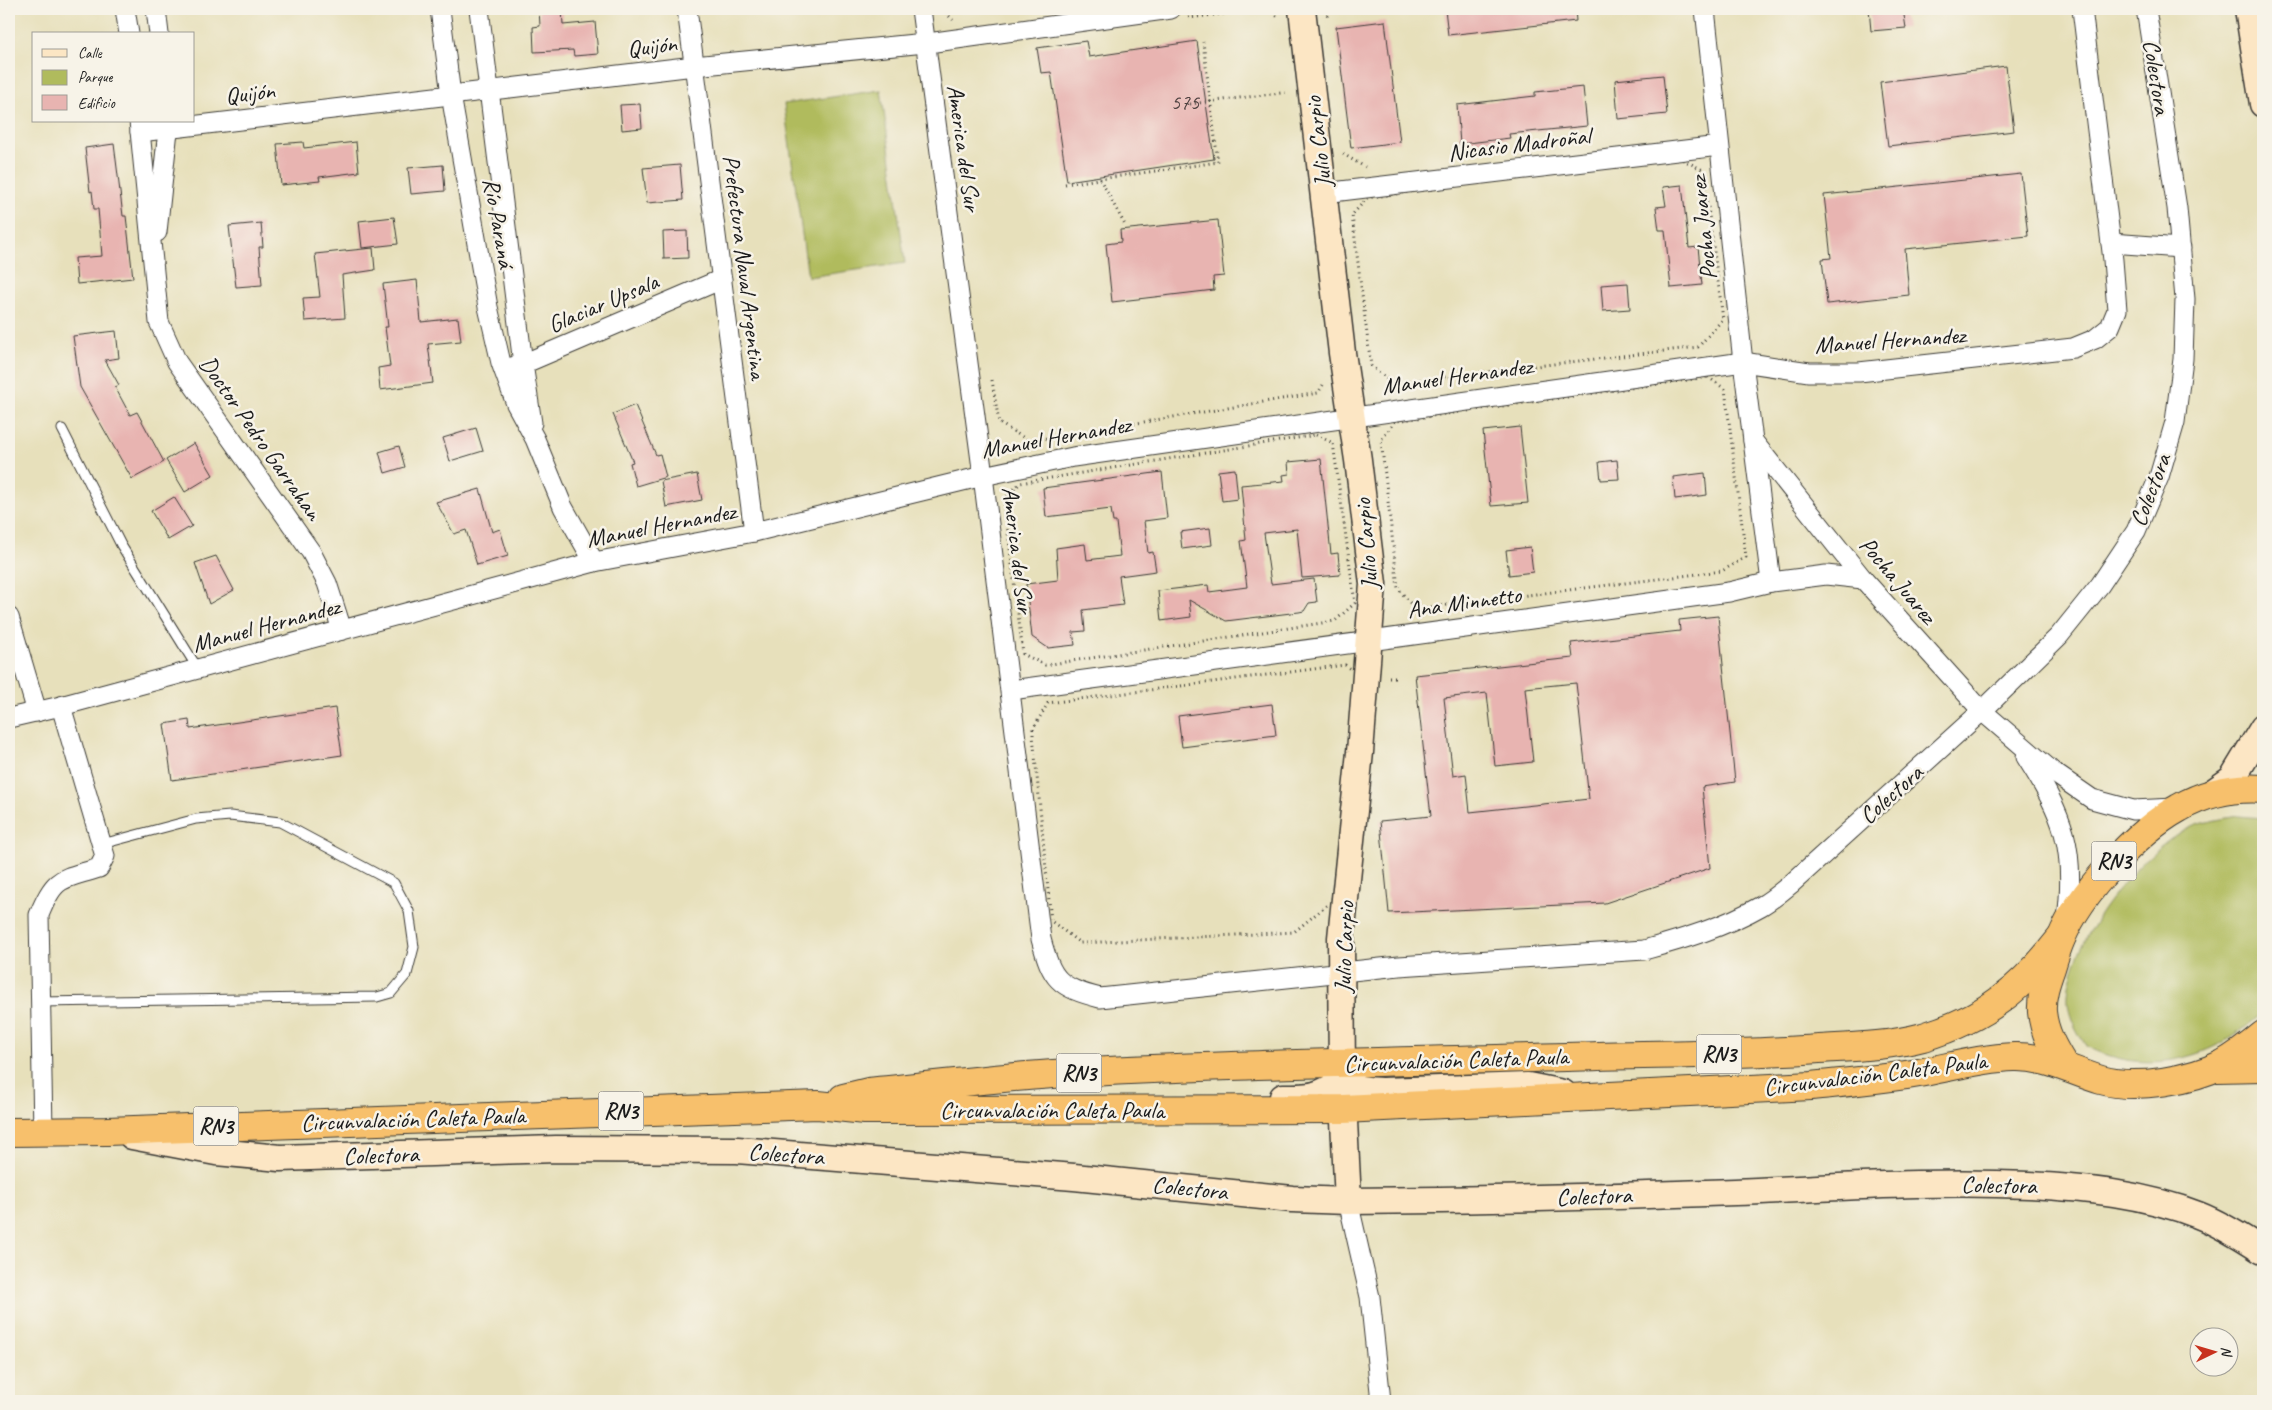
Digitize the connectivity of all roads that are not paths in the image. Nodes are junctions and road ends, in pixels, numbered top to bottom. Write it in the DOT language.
graph roads {
  1 [pos="125,9"];
  2 [pos="156,9"];
  3 [pos="440,9"];
  4 [pos="479,9"];
  5 [pos="687,9"];
  6 [pos="920,9"];
  7 [pos="1302,9"];
  8 [pos="1704,9"];
  9 [pos="2082,9"];
  10 [pos="2146,9"];
  11 [pos="2248,9"];
  12 [pos="1171,11"];
  13 [pos="1044,17"];
  14 [pos="129,32"];
  15 [pos="159,32"];
  16 [pos="925,43"];
  17 [pos="694,66"];
  18 [pos="490,90"];
  19 [pos="451,95"];
  20 [pos="2263,104"];
  21 [pos="169,125"];
  22 [pos="139,127"];
  23 [pos="1719,146"];
  24 [pos="1324,193"];
  25 [pos="2111,243"];
  26 [pos="2181,248"];
  27 [pos="153,270"];
  28 [pos="722,279"];
  29 [pos="1743,362"];
  30 [pos="523,364"];
  31 [pos="504,370"];
  32 [pos="1351,416"];
  33 [pos="62,429"];
  34 [pos="535,439"];
  35 [pos="1753,441"];
  36 [pos="983,476"];
  37 [pos="754,532"];
  38 [pos="594,562"];
  39 [pos="1863,579"];
  40 [pos="1771,582"];
  41 [pos="9,617"];
  42 [pos="342,630"];
  43 [pos="1368,640"];
  44 [pos="198,669"];
  45 [pos="1011,690"];
  46 [pos="61,706"];
  47 [pos="37,712"];
  48 [pos="1982,712"];
  49 [pos="9,718"];
  50 [pos="2263,728"];
  51 [pos="2016,741"];
  52 [pos="2263,789"];
  53 [pos="2212,793"];
  54 [pos="2179,808"];
  55 [pos="102,844"];
  56 [pos="2063,934"];
  57 [pos="1341,973"];
  58 [pos="1054,976"];
  59 [pos="39,1002"];
  60 [pos="2263,1035"];
  61 [pos="2063,1064"];
  62 [pos="2263,1067"];
  63 [pos="2214,1068"];
  64 [pos="1344,1086"];
  65 [pos="818,1104"];
  66 [pos="43,1131"];
  67 [pos="107,1131"];
  68 [pos="9,1132"];
  69 [pos="1348,1201"];
  70 [pos="2263,1251"];
  71 [pos="1381,1401"];
  1 -- 14 [label="street"];
  2 -- 15 [label="street"];
  3 -- 19 [label="street, Río Paraná"];
  4 -- 18 [label="street, Río Paraná"];
  5 -- 17 [label="street, Prefectura Naval Argentina"];
  6 -- 16 [label="street, America del Sur"];
  7 -- 24 [label="street, Julio Carpio"];
  8 -- 23 [label="street, Pocha Juarez"];
  9 -- 25 [label="street"];
  10 -- 26 [label="street, Colectora"];
  11 -- 20 [label="street"];
  12 -- 13 [label="street, Quijón"];
  13 -- 16 [label="street, Quijón"];
  16 -- 17 [label="street, Quijón"];
  16 -- 36 [label="street, America del Sur"];
  17 -- 18 [label="street, Quijón"];
  17 -- 28 [label="street, Prefectura Naval Argentina"];
  18 -- 19 [label="street, Quijón"];
  18 -- 30 [label="street, Río Paraná"];
  19 -- 21 [label="street, Quijón"];
  19 -- 31 [label="street, Río Paraná"];
  21 -- 22 [label="street, Quijón"];
  21 -- 27 [label="street, Doctor Pedro Garrahan"];
  22 -- 27 [label="street, Doctor Pedro Garrahan"];
  23 -- 24 [label="street, Nicasio Madroñal"];
  23 -- 29 [label="street, Pocha Juarez"];
  24 -- 32 [label="street, Julio Carpio"];
  25 -- 26 [label="street"];
  25 -- 29 [label="street, Manuel Hernandez"];
  26 -- 48 [label="street, Colectora"];
  27 -- 42 [label="street, Doctor Pedro Garrahan"];
  28 -- 30 [label="street, Glaciar Upsala"];
  28 -- 37 [label="street, Prefectura Naval Argentina"];
  29 -- 32 [label="street, Manuel Hernandez"];
  29 -- 35 [label="street, Pocha Juarez"];
  30 -- 31 [label="street, Glaciar Upsala"];
  30 -- 34 [label="street, Río Paraná"];
  31 -- 34 [label="street, Río Paraná"];
  32 -- 36 [label="street, Manuel Hernandez"];
  32 -- 43 [label="street, Julio Carpio"];
  33 -- 44 [label="lane"];
  34 -- 38 [label="street, Río Paraná"];
  35 -- 39 [label="street, Pocha Juarez"];
  35 -- 40 [label="street, Pocha Juarez"];
  36 -- 37 [label="street, Manuel Hernandez"];
  36 -- 45 [label="street, America del Sur"];
  37 -- 38 [label="street, Manuel Hernandez"];
  38 -- 42 [label="street, Manuel Hernandez"];
  39 -- 40 [label="street, Ana Minnetto"];
  39 -- 48 [label="street, Pocha Juarez"];
  40 -- 43 [label="street, Ana Minnetto"];
  41 -- 47 [label="street"];
  42 -- 44 [label="street, Manuel Hernandez"];
  43 -- 45 [label="street, Ana Minnetto"];
  43 -- 57 [label="street, Julio Carpio"];
  44 -- 46 [label="street, Manuel Hernandez"];
  45 -- 58 [label="street, America del Sur"];
  46 -- 47 [label="street, Manuel Hernandez"];
  46 -- 55 [label="street"];
  47 -- 49 [label="street, Manuel Hernandez"];
  48 -- 51 [label="street, Pocha Juarez"];
  48 -- 57 [label="street, Colectora"];
  50 -- 53 [label="street"];
  51 -- 54 [label="street, Pocha Juarez"];
  51 -- 56 [label="street"];
  52 -- 53 [label="highway, RN3"];
  53 -- 54 [label="highway, RN3"];
  54 -- 56 [label="highway, RN3"];
  55 -- 59 [label="street"];
  55 -- 59 [label="lane"];
  56 -- 61 [label="highway, RN3"];
  56 -- 64 [label="highway, Circunvalación Caleta Paula / RN3"];
  57 -- 58 [label="street, Colectora"];
  57 -- 64 [label="street, Julio Carpio"];
  59 -- 66 [label="street"];
  60 -- 63 [label="highway, RN3"];
  61 -- 63 [label="highway, RN3"];
  61 -- 64 [label="highway, Circunvalación Caleta Paula / RN3"];
  62 -- 63 [label="highway, RN3"];
  64 -- 65 [label="highway, Circunvalación Caleta Paula / RN3"];
  64 -- 65 [label="highway, Circunvalación Caleta Paula / RN3"];
  64 -- 69 [label="street, Julio Carpio"];
  65 -- 67 [label="highway, Circunvalación Caleta Paula / RN3"];
  66 -- 67 [label="highway, Circunvalación Caleta Paula / RN3"];
  66 -- 68 [label="highway, Circunvalación Caleta Paula / RN3"];
  67 -- 69 [label="street, Colectora"];
  69 -- 70 [label="street, Colectora"];
  69 -- 71 [label="street"];
}
